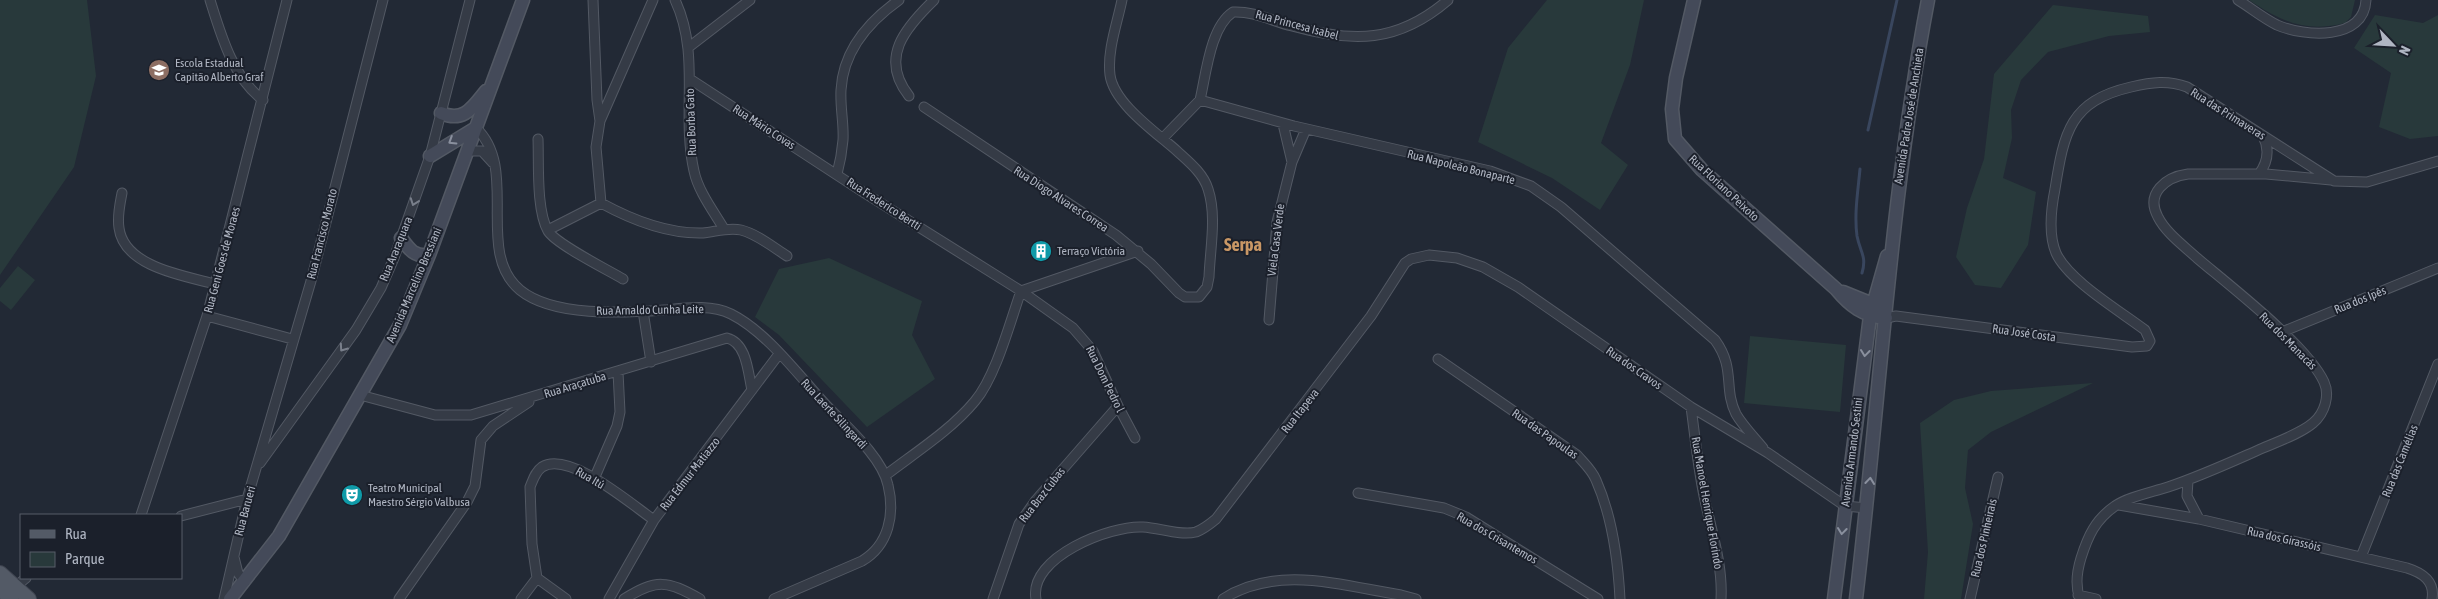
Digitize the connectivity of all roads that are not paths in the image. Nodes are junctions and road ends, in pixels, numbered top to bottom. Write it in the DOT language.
graph roads {
  1 [pos="210,0"];
  2 [pos="287,0"];
  3 [pos="383,0"];
  4 [pos="470,0"];
  5 [pos="523,0"];
  6 [pos="592,0"];
  7 [pos="653,0"];
  8 [pos="675,0"];
  9 [pos="750,0"];
  10 [pos="899,0"];
  11 [pos="934,0"];
  12 [pos="1122,0"];
  13 [pos="1448,0"];
  14 [pos="1694,0"];
  15 [pos="1928,0"];
  16 [pos="2238,0"];
  17 [pos="2366,0"];
  18 [pos="689,47"];
  19 [pos="690,79"];
  20 [pos="493,84"];
  21 [pos="909,96"];
  22 [pos="264,100"];
  23 [pos="1200,100"];
  24 [pos="924,107"];
  25 [pos="442,113"];
  26 [pos="600,121"];
  27 [pos="1283,124"];
  28 [pos="476,128"];
  29 [pos="1306,129"];
  30 [pos="2263,136"];
  31 [pos="1163,138"];
  32 [pos="538,139"];
  33 [pos="468,150"];
  34 [pos="430,156"];
  35 [pos="2438,161"];
  36 [pos="1292,162"];
  37 [pos="495,166"];
  38 [pos="837,174"];
  39 [pos="2259,174"];
  40 [pos="2334,181"];
  41 [pos="122,193"];
  42 [pos="601,202"];
  43 [pos="724,229"];
  44 [pos="548,230"];
  45 [pos="1893,232"];
  46 [pos="401,238"];
  47 [pos="1138,251"];
  48 [pos="429,255"];
  49 [pos="787,256"];
  50 [pos="2438,268"];
  51 [pos="1398,272"];
  52 [pos="622,279"];
  53 [pos="215,284"];
  54 [pos="1020,291"];
  55 [pos="1871,310"];
  56 [pos="643,311"];
  57 [pos="1890,315"];
  58 [pos="207,316"];
  59 [pos="1269,320"];
  60 [pos="2282,332"];
  61 [pos="292,339"];
  62 [pos="2150,341"];
  63 [pos="779,354"];
  64 [pos="1438,359"];
  65 [pos="651,362"];
  66 [pos="2438,364"];
  67 [pos="618,372"];
  68 [pos="752,390"];
  69 [pos="360,395"];
  70 [pos="535,398"];
  71 [pos="1118,406"];
  72 [pos="1691,407"];
  73 [pos="1134,438"];
  74 [pos="1768,454"];
  75 [pos="257,467"];
  76 [pos="886,475"];
  77 [pos="1998,477"];
  78 [pos="594,479"];
  79 [pos="2188,480"];
  80 [pos="1358,493"];
  81 [pos="247,499"];
  82 [pos="2117,504"];
  83 [pos="1845,506"];
  84 [pos="1867,508"];
  85 [pos="140,514"];
  86 [pos="182,516"];
  87 [pos="2199,519"];
  88 [pos="654,520"];
  89 [pos="234,554"];
  90 [pos="2360,557"];
  91 [pos="0,573"];
  92 [pos="537,578"];
  93 [pos="245,582"];
  94 [pos="18,588"];
  95 [pos="0,589"];
  96 [pos="1402,597"];
  97 [pos="2079,597"];
  98 [pos="29,599"];
  99 [pos="224,599"];
  100 [pos="230,599"];
  101 [pos="399,599"];
  102 [pos="521,599"];
  103 [pos="566,599"];
  104 [pos="609,599"];
  105 [pos="624,599"];
  106 [pos="700,599"];
  107 [pos="774,599"];
  108 [pos="993,599"];
  109 [pos="1036,599"];
  110 [pos="1223,599"];
  111 [pos="1416,599"];
  112 [pos="1598,599"];
  113 [pos="1620,599"];
  114 [pos="1721,599"];
  115 [pos="1834,599"];
  116 [pos="1856,599"];
  117 [pos="1970,599"];
  118 [pos="2096,599"];
  119 [pos="2432,599"];
  1 -- 22 [label="street"];
  2 -- 22 [label="street, Rua Geni Goes de Moraes"];
  3 -- 61 [label="street, Rua Francisco Morato"];
  4 -- 25 [label="street, Rua Araraquara"];
  5 -- 20 [label="street, Avenida Marcelino Bressiani"];
  6 -- 26 [label="street"];
  7 -- 26 [label="street"];
  8 -- 18 [label="street, Rua Borba Gato"];
  9 -- 18 [label="street"];
  10 -- 38 [label="street, Rua Frederico Bertti"];
  11 -- 21 [label="street"];
  12 -- 31 [label="street"];
  13 -- 23 [label="street, Rua Princesa Isabel"];
  14 -- 55 [label="street, Rua Floriano Peixoto"];
  15 -- 45 [label="street, Avenida Padre José de Anchieta"];
  16 -- 17 [label="street"];
  18 -- 19 [label="street, Rua Borba Gato"];
  19 -- 38 [label="street, Rua Mário Covas"];
  19 -- 43 [label="street, Rua Borba Gato"];
  20 -- 25 [label="street"];
  20 -- 28 [label="street, Avenida Marcelino Bressiani"];
  22 -- 53 [label="street, Rua Geni Goes de Moraes"];
  23 -- 27 [label="street, Rua Napoleão Bonaparte"];
  23 -- 31 [label="street"];
  24 -- 47 [label="street, Rua Diogo Alvares Correa"];
  25 -- 34 [label="street, Rua Araraquara"];
  26 -- 42 [label="street"];
  27 -- 29 [label="street, Rua Napoleão Bonaparte"];
  27 -- 36 [label="street, Viela Casa Verde"];
  28 -- 33 [label="street, Avenida Marcelino Bressiani"];
  28 -- 34 [label="street, one-way"];
  28 -- 37 [label="street, Rua Arnaldo Cunha Leite"];
  29 -- 36 [label="street, Viela Casa Verde"];
  29 -- 74 [label="street, Rua Napoleão Bonaparte"];
  30 -- 39 [label="street"];
  30 -- 40 [label="street, Rua das Primaveras"];
  30 -- 62 [label="street, Rua das Primaveras"];
  31 -- 47 [label="street, Rua Diogo Alvares Correa"];
  32 -- 44 [label="street"];
  33 -- 37 [label="street"];
  33 -- 48 [label="street, Avenida Marcelino Bressiani"];
  34 -- 46 [label="street, Rua Araraquara, one-way"];
  35 -- 40 [label="street"];
  36 -- 59 [label="street, Viela Casa Verde"];
  37 -- 56 [label="street, Rua Arnaldo Cunha Leite"];
  38 -- 54 [label="street, Rua Frederico Bertti"];
  39 -- 40 [label="street, Rua dos Manacás"];
  39 -- 60 [label="street, Rua dos Manacás"];
  41 -- 53 [label="street"];
  42 -- 43 [label="street"];
  42 -- 44 [label="street"];
  43 -- 49 [label="street"];
  44 -- 52 [label="street"];
  45 -- 55 [label="street, Avenida Armando Sestini"];
  45 -- 57 [label="street, Avenida Armando Sestini"];
  46 -- 48 [label="street"];
  46 -- 75 [label="street, Rua Araraquara, one-way"];
  47 -- 54 [label="street"];
  48 -- 69 [label="street, Avenida Marcelino Bressiani"];
  50 -- 60 [label="street, Rua dos Ipês"];
  51 -- 72 [label="street, Rua dos Cravos"];
  51 -- 109 [label="street, Rua Itapeva"];
  53 -- 58 [label="street, Rua Geni Goes de Moraes"];
  54 -- 71 [label="street, Rua Dom Pedro l"];
  54 -- 76 [label="street"];
  55 -- 57 [label="street, Rua Floriano Peixoto"];
  55 -- 83 [label="street, Avenida Armando Sestini, one-way"];
  56 -- 63 [label="street, Rua Arnaldo Cunha Leite"];
  56 -- 65 [label="street"];
  57 -- 62 [label="street, Rua José Costa"];
  84 -- 57 [label="street, Avenida Armando Sestini, one-way"];
  58 -- 61 [label="street"];
  58 -- 85 [label="street, Rua Geni Goes de Moraes"];
  60 -- 79 [label="street, Rua dos Manacás"];
  61 -- 75 [label="street, Rua Francisco Morato"];
  63 -- 68 [label="street, Rua Edmur Matiazzo"];
  63 -- 76 [label="street, Rua Laerte Silingardi"];
  64 -- 113 [label="street, Rua das Papoulas"];
  65 -- 67 [label="street, Rua Araçatuba"];
  65 -- 68 [label="street, Rua Araçatuba"];
  66 -- 90 [label="street, Rua das Camélias"];
  67 -- 70 [label="street, Rua Araçatuba"];
  67 -- 78 [label="street"];
  68 -- 88 [label="street, Rua Edmur Matiazzo"];
  69 -- 70 [label="street, Rua Araçatuba"];
  69 -- 93 [label="street, Avenida Marcelino Bressiani"];
  70 -- 101 [label="street"];
  71 -- 73 [label="street, Rua Dom Pedro l"];
  71 -- 108 [label="street, Rua Braz Cubas"];
  72 -- 74 [label="street, Rua dos Cravos"];
  72 -- 114 [label="street, Rua Manoel Henrique Florindo"];
  74 -- 83 [label="street, Rua dos Cravos"];
  75 -- 81 [label="street, Rua Barueri"];
  76 -- 107 [label="street"];
  77 -- 117 [label="street, Rua dos Pinheirais"];
  78 -- 88 [label="street, Rua Itú"];
  78 -- 92 [label="street, Rua Itú"];
  79 -- 82 [label="street, Rua dos Manacás"];
  79 -- 87 [label="street"];
  80 -- 112 [label="street, Rua dos Crisantemos"];
  81 -- 86 [label="street"];
  81 -- 89 [label="street, Rua Barueri"];
  82 -- 87 [label="street, Rua dos Girassóis"];
  82 -- 97 [label="street, Rua dos Manacás"];
  83 -- 84 [label="street, Rua dos Cravos"];
  83 -- 115 [label="street, Avenida Armando Sestini, one-way"];
  84 -- 116 [label="street, Avenida Armando Sestini"];
  87 -- 90 [label="street, Rua dos Girassóis"];
  88 -- 104 [label="street, Rua Edmur Matiazzo"];
  89 -- 93 [label="street"];
  89 -- 99 [label="street, Rua Barueri"];
  90 -- 119 [label="street, Rua dos Girassóis"];
  91 -- 94 [label="main road"];
  92 -- 102 [label="street"];
  92 -- 103 [label="street"];
  93 -- 100 [label="street, Avenida Marcelino Bressiani"];
  94 -- 95 [label="main road"];
  94 -- 98 [label="main road"];
  96 -- 110 [label="street"];
  96 -- 111 [label="street"];
  97 -- 118 [label="street"];
  105 -- 106 [label="street"];
}
